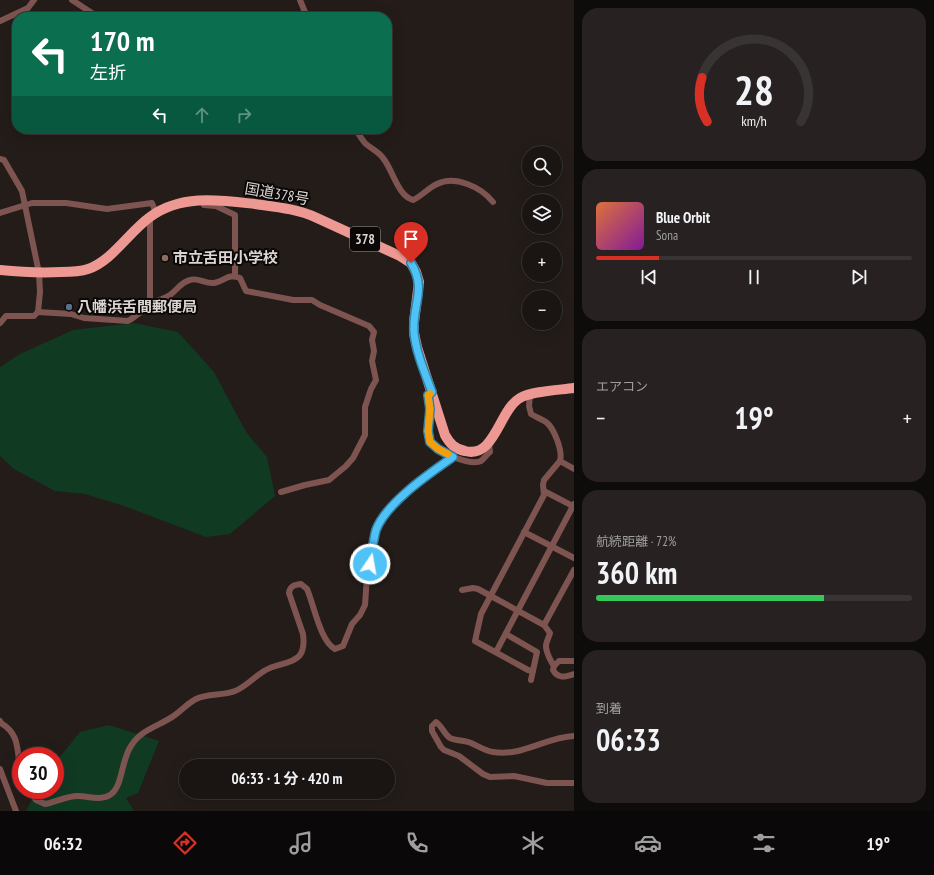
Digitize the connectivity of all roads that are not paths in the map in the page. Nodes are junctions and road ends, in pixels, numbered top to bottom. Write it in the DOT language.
graph roads {
  1 [pos="34,0"];
  2 [pos="72,0"];
  3 [pos="300,0"];
  4 [pos="19,12"];
  5 [pos="90,12"];
  6 [pos="305,12"];
  7 [pos="12,15"];
  8 [pos="0,21"];
  9 [pos="359,134"];
  10 [pos="0,159"];
  11 [pos="190,202"];
  12 [pos="493,202"];
  13 [pos="25,205"];
  14 [pos="0,213"];
  15 [pos="153,215"];
  16 [pos="0,270"];
  17 [pos="39,273"];
  18 [pos="235,276"];
  19 [pos="152,303"];
  20 [pos="38,312"];
  21 [pos="0,323"];
  22 [pos="574,388"];
  23 [pos="432,392"];
  24 [pos="530,395"];
  25 [pos="489,443"];
  26 [pos="453,457"];
  27 [pos="560,461"];
  28 [pos="574,470"];
  29 [pos="544,491"];
  30 [pos="281,492"];
  31 [pos="573,505"];
  32 [pos="524,532"];
  33 [pos="551,546"];
  34 [pos="574,558"];
  35 [pos="574,570"];
  36 [pos="462,590"];
  37 [pos="490,596"];
  38 [pos="518,610"];
  39 [pos="544,625"];
  40 [pos="506,634"];
  41 [pos="496,652"];
  42 [pos="574,661"];
  43 [pos="554,666"];
  44 [pos="533,671"];
  45 [pos="574,674"];
  46 [pos="531,680"];
  47 [pos="0,722"];
  48 [pos="574,736"];
  49 [pos="17,747"];
  50 [pos="0,770"];
  51 [pos="574,783"];
  52 [pos="64,798"];
  53 [pos="35,799"];
  54 [pos="62,799"];
  55 [pos="16,811"];
  1 -- 4 [label="street"];
  2 -- 5 [label="street"];
  3 -- 6 [label="street"];
  7 -- 8 [label="street"];
  9 -- 12 [label="street"];
  10 -- 13 [label="street"];
  11 -- 15 [label="highway, 国道378号 / 378"];
  11 -- 18 [label="street"];
  11 -- 23 [label="highway, 国道378号 / 378"];
  13 -- 14 [label="street"];
  13 -- 15 [label="street"];
  13 -- 17 [label="street"];
  15 -- 17 [label="highway, 国道378号 / 378"];
  15 -- 19 [label="street"];
  16 -- 17 [label="highway, 国道378号 / 378"];
  17 -- 20 [label="street"];
  18 -- 19 [label="street"];
  18 -- 30 [label="street"];
  19 -- 20 [label="street"];
  20 -- 21 [label="street"];
  22 -- 24 [label="highway, 国道378号 / 378"];
  23 -- 25 [label="highway, 国道378号 / 378"];
  23 -- 26 [label="street"];
  24 -- 25 [label="highway, 国道378号 / 378"];
  24 -- 27 [label="street"];
  25 -- 26 [label="street"];
  26 -- 52 [label="street"];
  27 -- 28 [label="street"];
  27 -- 29 [label="street"];
  29 -- 31 [label="street"];
  29 -- 32 [label="street"];
  31 -- 33 [label="street"];
  32 -- 33 [label="street"];
  32 -- 37 [label="street"];
  33 -- 34 [label="street"];
  33 -- 38 [label="street"];
  35 -- 39 [label="street"];
  36 -- 37 [label="street"];
  37 -- 38 [label="street"];
  37 -- 41 [label="street"];
  38 -- 39 [label="street"];
  38 -- 40 [label="street"];
  39 -- 43 [label="street"];
  40 -- 41 [label="street"];
  40 -- 44 [label="street"];
  41 -- 44 [label="street"];
  42 -- 43 [label="street"];
  43 -- 45 [label="street"];
  44 -- 46 [label="street"];
  47 -- 49 [label="street"];
  48 -- 51 [label="street"];
  50 -- 55 [label="street"];
  53 -- 54 [label="street"];
}
